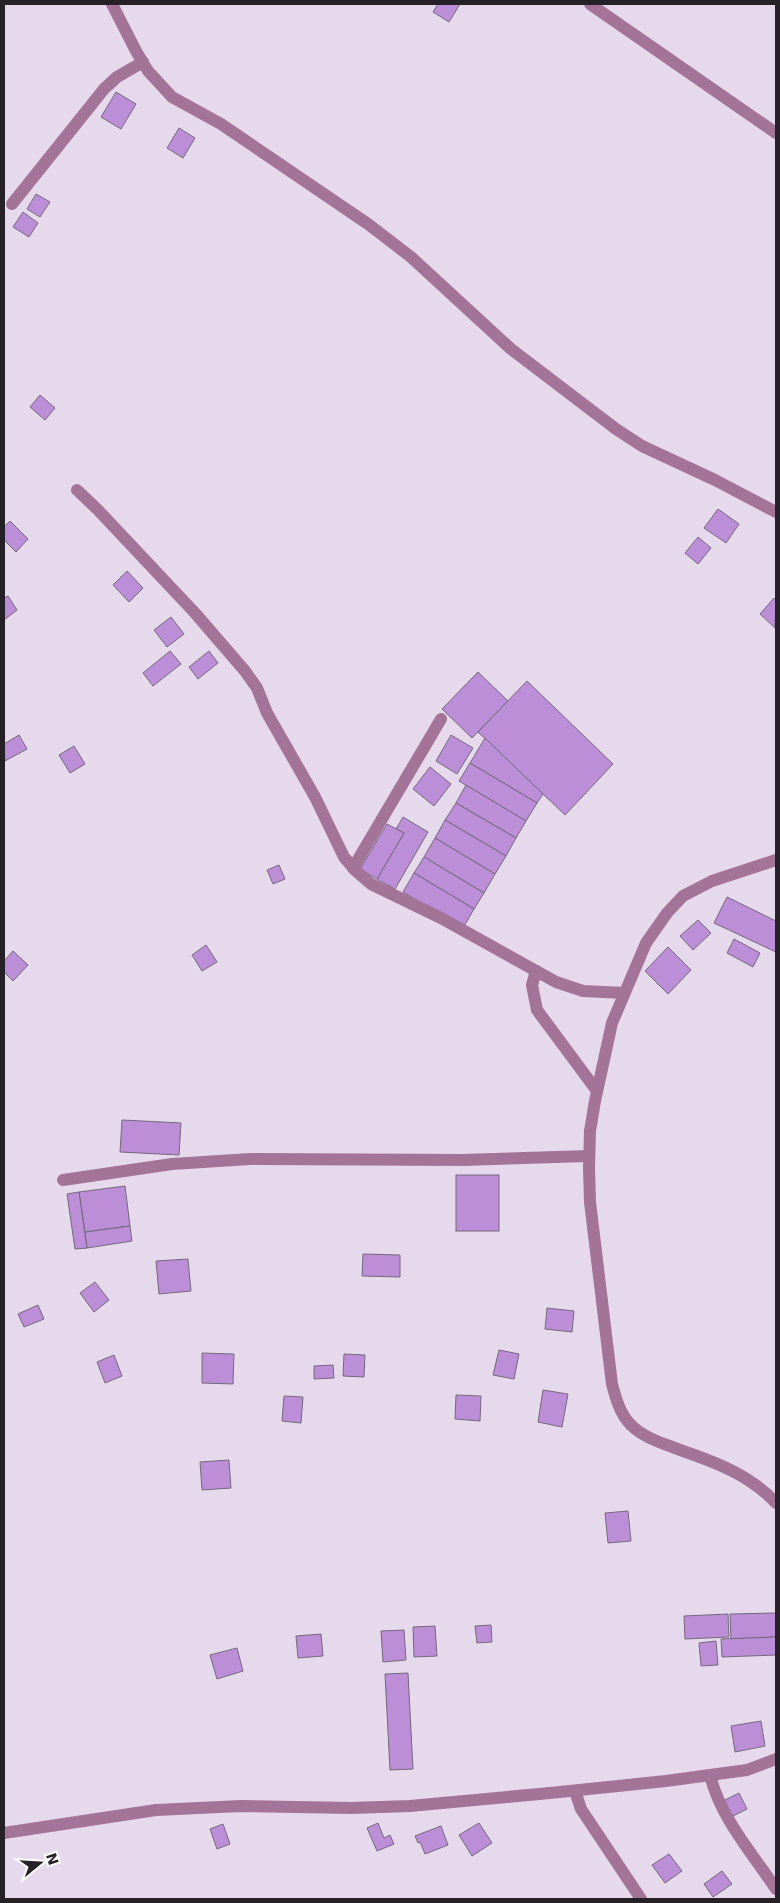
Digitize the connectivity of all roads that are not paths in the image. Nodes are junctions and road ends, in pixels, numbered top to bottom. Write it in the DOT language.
graph roads {
  1 [pos="112,4"];
  2 [pos="590,4"];
  3 [pos="143,62"];
  4 [pos="776,133"];
  5 [pos="12,204"];
  6 [pos="77,490"];
  7 [pos="776,512"];
  8 [pos="442,719"];
  9 [pos="776,860"];
  10 [pos="352,868"];
  11 [pos="536,971"];
  12 [pos="624,993"];
  13 [pos="597,1091"];
  14 [pos="589,1156"];
  15 [pos="63,1180"];
  16 [pos="776,1503"];
  17 [pos="774,1763"];
  18 [pos="710,1775"];
  19 [pos="575,1791"];
  20 [pos="4,1833"];
  21 [pos="776,1888"];
  22 [pos="641,1899"];
  1 -- 3 [label="street"];
  2 -- 4 [label="street"];
  3 -- 5 [label="street"];
  3 -- 7 [label="street"];
  6 -- 10 [label="street"];
  8 -- 10 [label="street"];
  9 -- 12 [label="street"];
  10 -- 11 [label="street"];
  11 -- 12 [label="street"];
  11 -- 13 [label="street"];
  12 -- 13 [label="street"];
  13 -- 14 [label="street"];
  14 -- 15 [label="street"];
  14 -- 16 [label="street"];
  17 -- 18 [label="street"];
  18 -- 19 [label="street"];
  18 -- 21 [label="street"];
  19 -- 20 [label="street"];
  19 -- 22 [label="street"];
}
